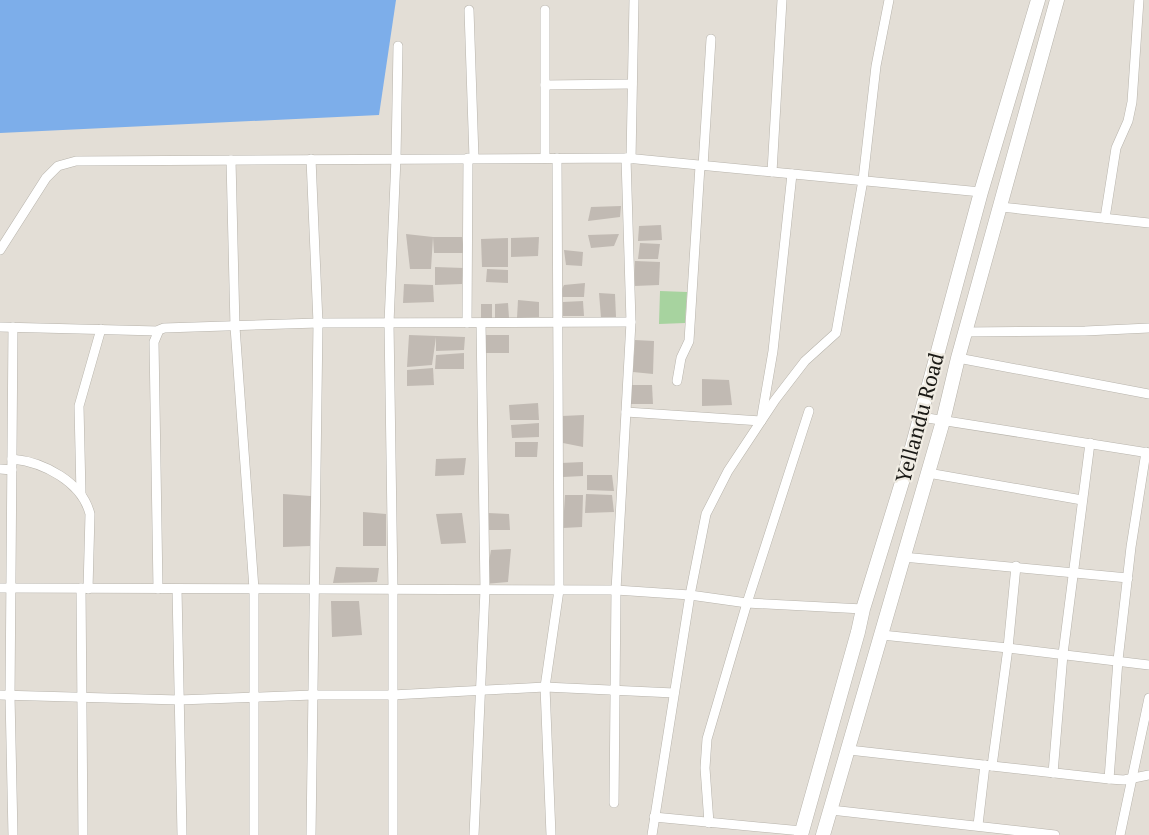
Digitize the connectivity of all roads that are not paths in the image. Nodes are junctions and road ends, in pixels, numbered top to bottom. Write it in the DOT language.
graph roads {
  1 [pos="633,0"];
  2 [pos="782,0"];
  3 [pos="889,0"];
  4 [pos="1057,0"];
  5 [pos="1139,0"];
  6 [pos="1038,1"];
  7 [pos="469,10"];
  8 [pos="545,10"];
  9 [pos="711,39"];
  10 [pos="398,46"];
  11 [pos="632,84"];
  12 [pos="545,85"];
  13 [pos="471,158"];
  14 [pos="545,158"];
  15 [pos="556,158"];
  16 [pos="629,158"];
  17 [pos="311,159"];
  18 [pos="396,159"];
  19 [pos="231,160"];
  20 [pos="702,166"];
  21 [pos="772,172"];
  22 [pos="792,174"];
  23 [pos="863,180"];
  24 [pos="981,192"];
  25 [pos="1001,207"];
  26 [pos="1106,218"];
  27 [pos="1149,223"];
  28 [pos="0,250"];
  29 [pos="558,322"];
  30 [pos="631,322"];
  31 [pos="318,323"];
  32 [pos="389,323"];
  33 [pos="467,323"];
  34 [pos="481,323"];
  35 [pos="0,327"];
  36 [pos="13,327"];
  37 [pos="235,327"];
  38 [pos="1149,328"];
  39 [pos="102,329"];
  40 [pos="158,331"];
  41 [pos="965,332"];
  42 [pos="958,358"];
  43 [pos="677,381"];
  44 [pos="1149,394"];
  45 [pos="809,411"];
  46 [pos="626,412"];
  47 [pos="921,417"];
  48 [pos="761,421"];
  49 [pos="943,421"];
  50 [pos="1090,443"];
  51 [pos="1147,453"];
  52 [pos="12,459"];
  53 [pos="0,469"];
  54 [pos="12,470"];
  55 [pos="928,473"];
  56 [pos="81,494"];
  57 [pos="1082,500"];
  58 [pos="903,557"];
  59 [pos="1016,566"];
  60 [pos="1073,572"];
  61 [pos="1128,578"];
  62 [pos="0,588"];
  63 [pos="12,588"];
  64 [pos="85,589"];
  65 [pos="158,589"];
  66 [pos="177,589"];
  67 [pos="254,589"];
  68 [pos="314,589"];
  69 [pos="393,590"];
  70 [pos="484,590"];
  71 [pos="559,590"];
  72 [pos="616,590"];
  73 [pos="690,595"];
  74 [pos="747,603"];
  75 [pos="863,609"];
  76 [pos="882,635"];
  77 [pos="1008,648"];
  78 [pos="1063,654"];
  79 [pos="1118,660"];
  80 [pos="1149,664"];
  81 [pos="545,687"];
  82 [pos="616,690"];
  83 [pos="480,692"];
  84 [pos="674,693"];
  85 [pos="313,695"];
  86 [pos="392,695"];
  87 [pos="5,696"];
  88 [pos="82,698"];
  89 [pos="254,698"];
  90 [pos="1149,698"];
  91 [pos="179,699"];
  92 [pos="849,750"];
  93 [pos="989,766"];
  94 [pos="1053,773"];
  95 [pos="1149,775"];
  96 [pos="1131,778"];
  97 [pos="1109,779"];
  98 [pos="614,803"];
  99 [pos="831,810"];
  100 [pos="654,818"];
  101 [pos="709,823"];
  102 [pos="978,825"];
  103 [pos="1002,832"];
  104 [pos="801,833"];
  105 [pos="13,835"];
  106 [pos="83,835"];
  107 [pos="182,835"];
  108 [pos="254,835"];
  109 [pos="311,835"];
  110 [pos="393,835"];
  111 [pos="474,835"];
  112 [pos="551,835"];
  113 [pos="652,835"];
  114 [pos="823,835"];
  115 [pos="1055,835"];
  116 [pos="1120,835"];
  1 -- 11 [label="street"];
  2 -- 21 [label="street"];
  3 -- 23 [label="street"];
  4 -- 6 [label="street"];
  4 -- 25 [label="main road, Yellandu Road"];
  5 -- 26 [label="street"];
  6 -- 24 [label="main road, Yellandu Road"];
  7 -- 13 [label="street"];
  8 -- 12 [label="street"];
  9 -- 20 [label="street"];
  10 -- 18 [label="street"];
  11 -- 12 [label="street"];
  11 -- 16 [label="street"];
  12 -- 14 [label="street"];
  13 -- 14 [label="street"];
  13 -- 18 [label="street"];
  13 -- 33 [label="street"];
  14 -- 15 [label="street"];
  15 -- 16 [label="street"];
  15 -- 29 [label="street"];
  16 -- 20 [label="street"];
  16 -- 30 [label="street"];
  17 -- 18 [label="street"];
  17 -- 19 [label="street"];
  17 -- 31 [label="street"];
  18 -- 32 [label="street"];
  19 -- 28 [label="street"];
  19 -- 37 [label="street"];
  20 -- 21 [label="street"];
  20 -- 43 [label="street"];
  21 -- 22 [label="street"];
  22 -- 23 [label="street"];
  22 -- 48 [label="street"];
  23 -- 24 [label="street"];
  23 -- 48 [label="street"];
  24 -- 47 [label="main road, Yellandu Road"];
  25 -- 26 [label="street"];
  25 -- 41 [label="main road, Yellandu Road"];
  26 -- 27 [label="street"];
  29 -- 30 [label="street"];
  29 -- 34 [label="street"];
  29 -- 71 [label="street"];
  30 -- 46 [label="street"];
  31 -- 32 [label="street"];
  31 -- 37 [label="street"];
  31 -- 68 [label="street"];
  32 -- 33 [label="street"];
  32 -- 69 [label="street"];
  33 -- 34 [label="street"];
  34 -- 70 [label="street"];
  35 -- 36 [label="street"];
  36 -- 39 [label="street"];
  36 -- 52 [label="street"];
  37 -- 40 [label="street"];
  37 -- 67 [label="street"];
  38 -- 41 [label="street"];
  39 -- 40 [label="street"];
  39 -- 56 [label="street"];
  40 -- 65 [label="street"];
  41 -- 42 [label="main road, Yellandu Road"];
  42 -- 44 [label="street"];
  42 -- 49 [label="main road, Yellandu Road"];
  45 -- 74 [label="street"];
  46 -- 48 [label="street"];
  46 -- 72 [label="street"];
  47 -- 49 [label="street"];
  47 -- 75 [label="main road, Yellandu Road"];
  48 -- 73 [label="street"];
  49 -- 50 [label="street"];
  49 -- 55 [label="main road, Yellandu Road"];
  50 -- 51 [label="street"];
  50 -- 57 [label="street"];
  51 -- 61 [label="street"];
  52 -- 54 [label="street"];
  52 -- 56 [label="street"];
  53 -- 54 [label="street"];
  54 -- 63 [label="street"];
  55 -- 57 [label="street"];
  55 -- 58 [label="main road, Yellandu Road"];
  56 -- 64 [label="street"];
  57 -- 60 [label="street"];
  58 -- 59 [label="street"];
  58 -- 76 [label="main road, Yellandu Road"];
  59 -- 60 [label="street"];
  59 -- 77 [label="street"];
  60 -- 61 [label="street"];
  60 -- 78 [label="street"];
  61 -- 79 [label="street"];
  62 -- 63 [label="street"];
  63 -- 64 [label="street"];
  63 -- 87 [label="street"];
  64 -- 65 [label="street"];
  64 -- 88 [label="street"];
  65 -- 66 [label="street"];
  66 -- 67 [label="street"];
  66 -- 91 [label="street"];
  67 -- 68 [label="street"];
  67 -- 89 [label="street"];
  68 -- 69 [label="street"];
  68 -- 85 [label="street"];
  69 -- 70 [label="street"];
  69 -- 86 [label="street"];
  70 -- 71 [label="street"];
  70 -- 83 [label="street"];
  71 -- 72 [label="street"];
  71 -- 81 [label="street"];
  72 -- 73 [label="street"];
  72 -- 82 [label="street"];
  73 -- 74 [label="street"];
  73 -- 84 [label="street"];
  74 -- 75 [label="street"];
  74 -- 101 [label="street"];
  75 -- 104 [label="main road, Yellandu Road"];
  76 -- 77 [label="street"];
  76 -- 92 [label="main road, Yellandu Road"];
  77 -- 78 [label="street"];
  77 -- 93 [label="street"];
  78 -- 79 [label="street"];
  78 -- 94 [label="street"];
  79 -- 80 [label="street"];
  79 -- 97 [label="street"];
  81 -- 82 [label="street"];
  81 -- 83 [label="street"];
  81 -- 112 [label="street"];
  82 -- 84 [label="street"];
  82 -- 98 [label="street"];
  83 -- 86 [label="street"];
  83 -- 111 [label="street"];
  84 -- 100 [label="street"];
  85 -- 86 [label="street"];
  85 -- 89 [label="street"];
  85 -- 109 [label="street"];
  86 -- 110 [label="street"];
  87 -- 88 [label="street"];
  87 -- 105 [label="street"];
  88 -- 91 [label="street"];
  88 -- 106 [label="street"];
  89 -- 91 [label="street"];
  89 -- 108 [label="street"];
  90 -- 96 [label="street"];
  91 -- 107 [label="street"];
  92 -- 93 [label="street"];
  92 -- 99 [label="main road, Yellandu Road"];
  93 -- 94 [label="street"];
  93 -- 102 [label="street"];
  94 -- 97 [label="street"];
  95 -- 96 [label="street"];
  96 -- 97 [label="street"];
  96 -- 116 [label="street"];
  99 -- 102 [label="street"];
  99 -- 114 [label="main road, Yellandu Road"];
  100 -- 101 [label="street"];
  100 -- 113 [label="street"];
  101 -- 104 [label="street"];
  102 -- 103 [label="street"];
  103 -- 115 [label="street"];
}
